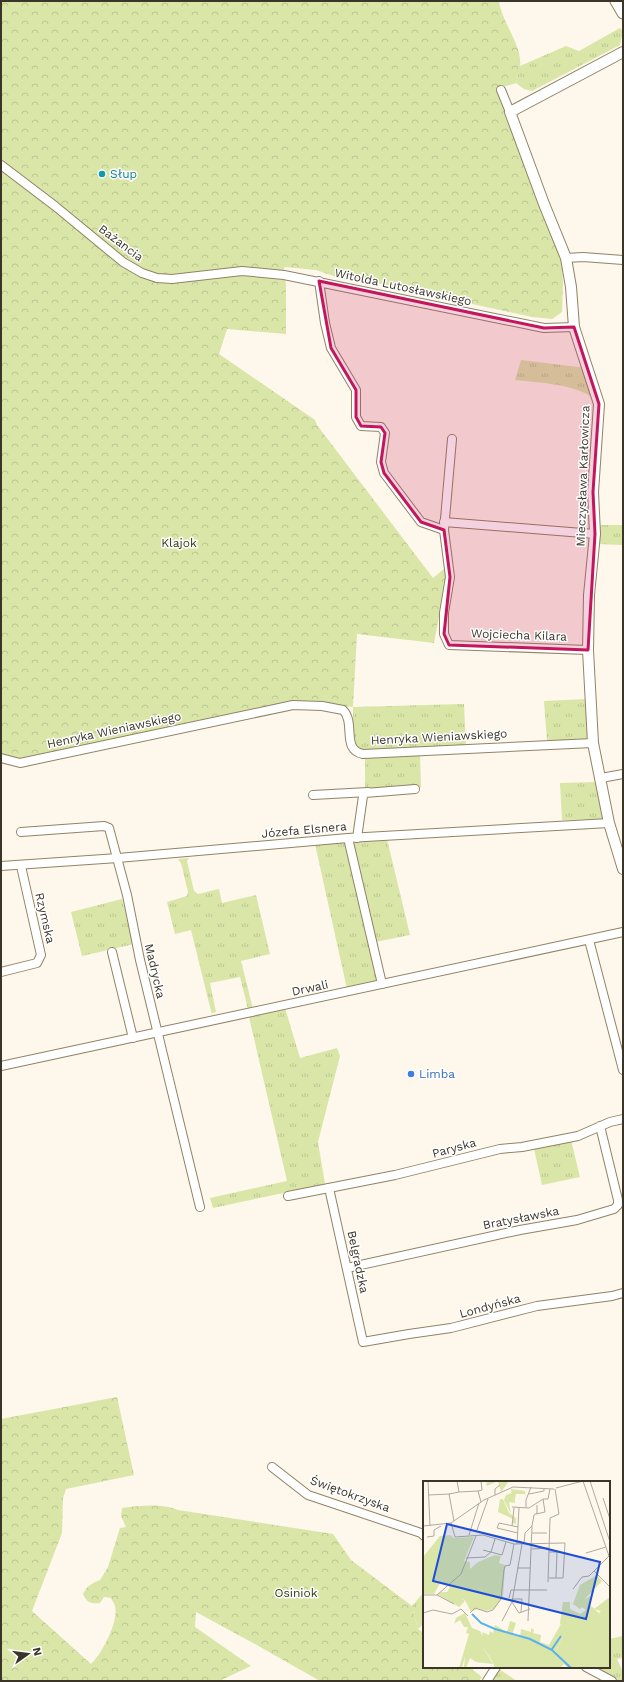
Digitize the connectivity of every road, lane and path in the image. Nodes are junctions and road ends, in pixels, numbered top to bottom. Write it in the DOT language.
graph roads {
  1 [pos="616,1"];
  2 [pos="623,13"];
  3 [pos="623,52"];
  4 [pos="501,90"];
  5 [pos="510,112"];
  6 [pos="1,165"];
  7 [pos="566,258"];
  8 [pos="623,260"];
  9 [pos="318,281"];
  10 [pos="574,327"];
  11 [pos="452,439"];
  12 [pos="444,526"];
  13 [pos="595,534"];
  14 [pos="588,650"];
  15 [pos="593,743"];
  16 [pos="1,758"];
  17 [pos="623,774"];
  18 [pos="601,778"];
  19 [pos="415,789"];
  20 [pos="368,792"];
  21 [pos="313,795"];
  22 [pos="609,823"];
  23 [pos="21,832"];
  24 [pos="348,838"];
  25 [pos="357,838"];
  26 [pos="619,843"];
  27 [pos="118,858"];
  28 [pos="1,866"];
  29 [pos="21,866"];
  30 [pos="623,870"];
  31 [pos="623,932"];
  32 [pos="589,940"];
  33 [pos="112,952"];
  34 [pos="1,972"];
  35 [pos="382,984"];
  36 [pos="158,1033"];
  37 [pos="133,1038"];
  38 [pos="1,1066"];
  39 [pos="623,1070"];
  40 [pos="623,1119"];
  41 [pos="600,1126"];
  42 [pos="329,1188"];
  43 [pos="288,1196"];
  44 [pos="200,1207"];
  45 [pos="347,1268"];
  46 [pos="623,1293"];
  47 [pos="363,1342"];
  48 [pos="272,1467"];
  49 [pos="423,1535"];
  50 [pos="495,1668"];
  51 [pos="588,1668"];
  52 [pos="488,1681"];
  53 [pos="612,1681"];
  1 -- 2 [label="main road"];
  3 -- 5 [label="street"];
  4 -- 5 [label="street"];
  5 -- 7 [label="street, Mieczysława Karłowicza"];
  6 -- 9 [label="street, Bażancia"];
  7 -- 8 [label="street"];
  7 -- 10 [label="street, Mieczysława Karłowicza"];
  9 -- 10 [label="street, Witolda Lutosławskiego"];
  9 -- 12 [label="street, Witolda Lutosławskiego"];
  10 -- 13 [label="street, Mieczysława Karłowicza"];
  11 -- 12 [label="street"];
  12 -- 13 [label="street"];
  12 -- 14 [label="street, Wojciecha Kilara"];
  13 -- 14 [label="street, Mieczysława Karłowicza"];
  14 -- 15 [label="street, Mieczysława Karłowicza"];
  15 -- 16 [label="street, Henryka Wieniawskiego"];
  15 -- 18 [label="street"];
  17 -- 18 [label="street"];
  18 -- 22 [label="street"];
  19 -- 20 [label="street"];
  20 -- 21 [label="street"];
  20 -- 25 [label="street"];
  22 -- 25 [label="street, Józefa Elsnera"];
  22 -- 26 [label="street"];
  23 -- 27 [label="street, Madrycka"];
  24 -- 25 [label="street, Józefa Elsnera"];
  24 -- 27 [label="street, Józefa Elsnera"];
  24 -- 35 [label="street"];
  26 -- 30 [label="street"];
  27 -- 29 [label="street, Józefa Elsnera"];
  27 -- 36 [label="street, Madrycka"];
  28 -- 29 [label="street, Józefa Elsnera"];
  29 -- 34 [label="street, Rzymska"];
  31 -- 32 [label="street, Drwali"];
  32 -- 35 [label="street, Drwali"];
  32 -- 39 [label="street"];
  33 -- 37 [label="street"];
  35 -- 36 [label="street, Drwali"];
  36 -- 37 [label="street, Drwali"];
  36 -- 44 [label="street, Madrycka"];
  37 -- 38 [label="street, Drwali"];
  40 -- 41 [label="street, Paryska"];
  41 -- 42 [label="street, Paryska"];
  41 -- 45 [label="street, Bratysławska"];
  42 -- 43 [label="street, Paryska"];
  42 -- 45 [label="street, Belgradzka"];
  45 -- 47 [label="street, Belgradzka"];
  46 -- 47 [label="street, Londyńska"];
  48 -- 49 [label="street, Świętokrzyska"];
  50 -- 52 [label="street"];
  51 -- 53 [label="street"];
}
